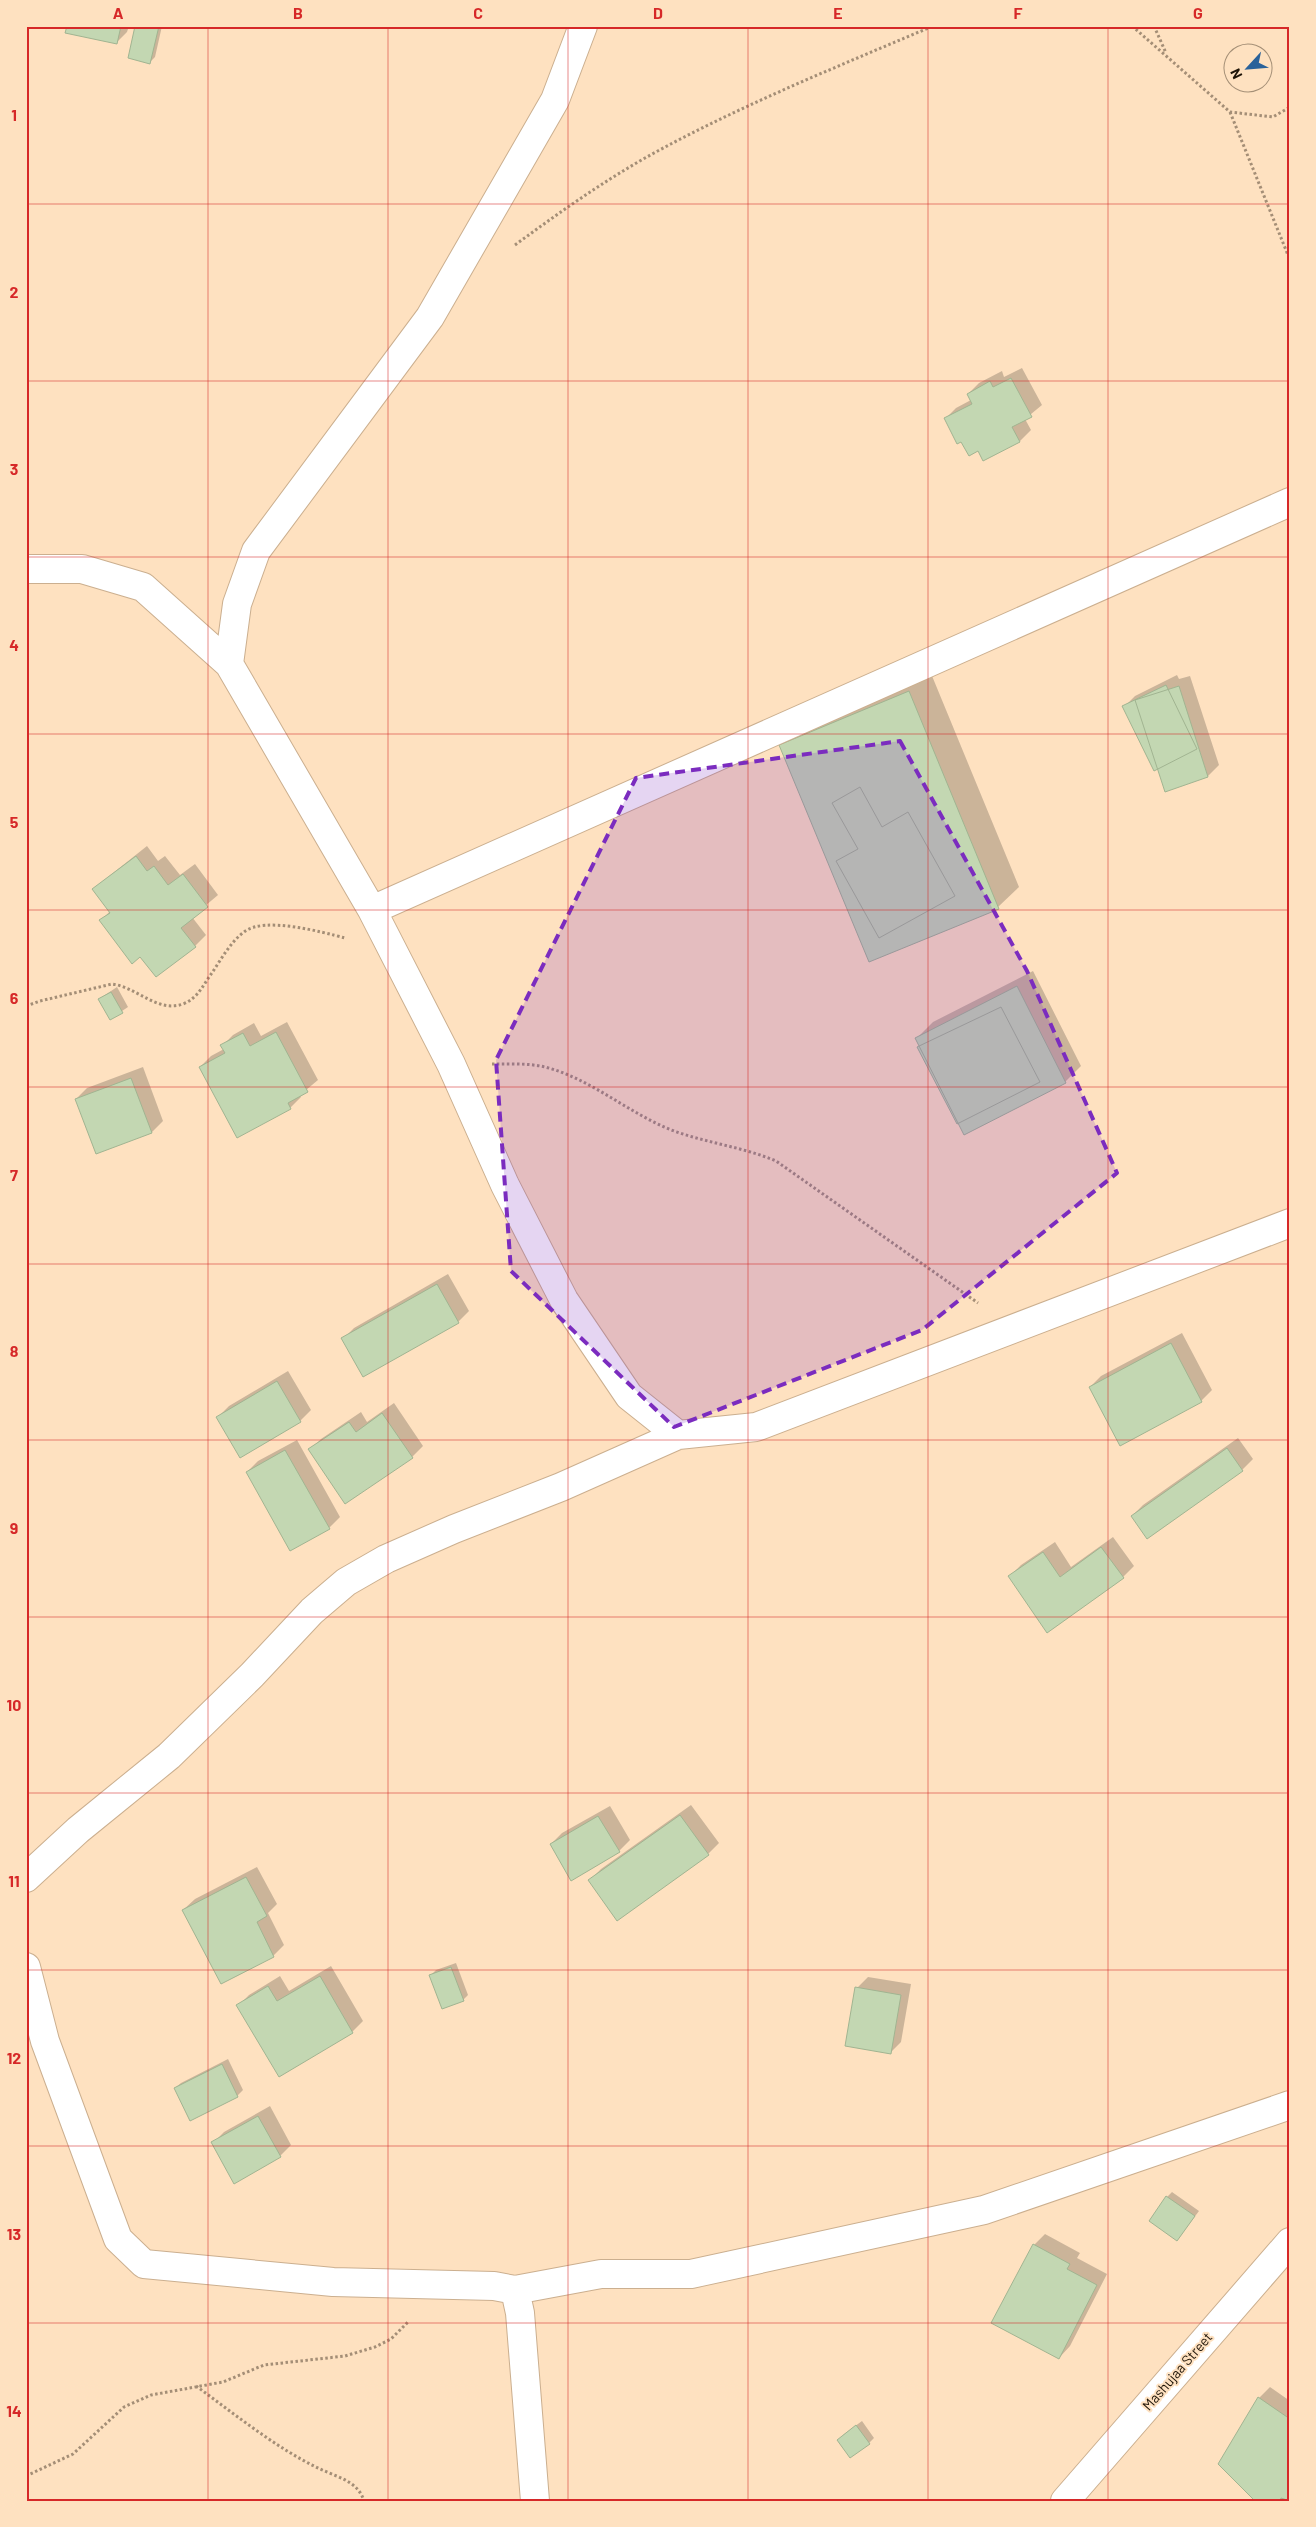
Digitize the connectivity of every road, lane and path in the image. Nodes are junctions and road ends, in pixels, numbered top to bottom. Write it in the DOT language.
graph roads {
  1 [pos="583,26"];
  2 [pos="933,26"];
  3 [pos="1132,26"];
  4 [pos="1154,26"];
  5 [pos="1166,55"];
  6 [pos="1290,107"];
  7 [pos="1230,112"];
  8 [pos="514,245"];
  9 [pos="1290,260"];
  10 [pos="1290,502"];
  11 [pos="26,569"];
  12 [pos="229,664"];
  13 [pos="372,910"];
  14 [pos="392,949"];
  15 [pos="26,1006"];
  16 [pos="451,1064"];
  17 [pos="1290,1223"];
  18 [pos="1015,1330"];
  19 [pos="678,1436"];
  20 [pos="26,1878"];
  21 [pos="26,1967"];
  22 [pos="1290,2105"];
  23 [pos="1290,2242"];
  24 [pos="514,2290"];
  25 [pos="411,2319"];
  26 [pos="196,2386"];
  27 [pos="26,2476"];
  28 [pos="364,2501"];
  29 [pos="535,2501"];
  30 [pos="1065,2501"];
  1 -- 12 [label="street"];
  2 -- 8 [label="path"];
  3 -- 5 [label="path"];
  4 -- 5 [label="path"];
  5 -- 7 [label="path"];
  6 -- 7 [label="path"];
  7 -- 9 [label="path"];
  10 -- 13 [label="street"];
  11 -- 12 [label="street"];
  12 -- 13 [label="street"];
  13 -- 14 [label="street"];
  14 -- 15 [label="path"];
  14 -- 16 [label="street"];
  16 -- 18 [label="path"];
  16 -- 19 [label="street"];
  17 -- 18 [label="street"];
  18 -- 19 [label="street"];
  19 -- 20 [label="street"];
  21 -- 24 [label="street"];
  22 -- 24 [label="street"];
  23 -- 30 [label="street, Mashujaa Street"];
  24 -- 29 [label="street"];
  25 -- 26 [label="path"];
  26 -- 27 [label="path"];
  26 -- 28 [label="path"];
}
